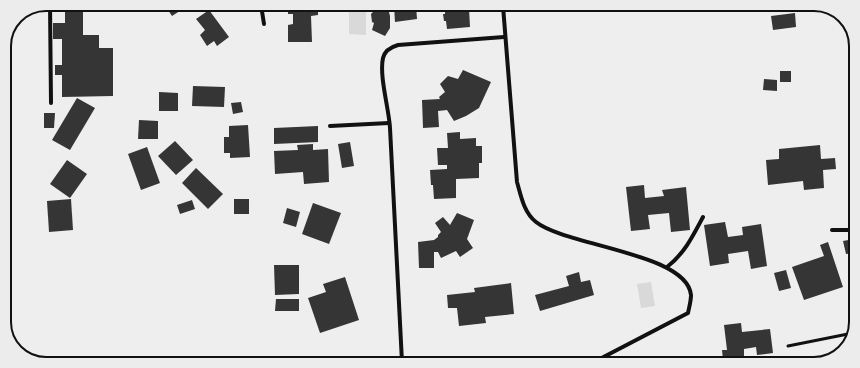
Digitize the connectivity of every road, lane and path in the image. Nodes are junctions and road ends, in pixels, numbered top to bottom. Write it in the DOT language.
graph roads {
  1 [pos="50,11"];
  2 [pos="262,11"];
  3 [pos="503,11"];
  4 [pos="264,24"];
  5 [pos="504,37"];
  6 [pos="51,103"];
  7 [pos="389,124"];
  8 [pos="330,126"];
  9 [pos="703,217"];
  10 [pos="832,230"];
  11 [pos="849,230"];
  12 [pos="667,267"];
  13 [pos="846,334"];
  14 [pos="788,346"];
  15 [pos="402,357"];
  16 [pos="604,357"];
  1 -- 6 [label="street"];
  2 -- 4 [label="street"];
  3 -- 5 [label="street"];
  5 -- 7 [label="street"];
  5 -- 12 [label="street"];
  7 -- 8 [label="street"];
  7 -- 15 [label="street"];
  9 -- 12 [label="street"];
  10 -- 11 [label="street"];
  12 -- 16 [label="street"];
  13 -- 14 [label="lane"];
}
